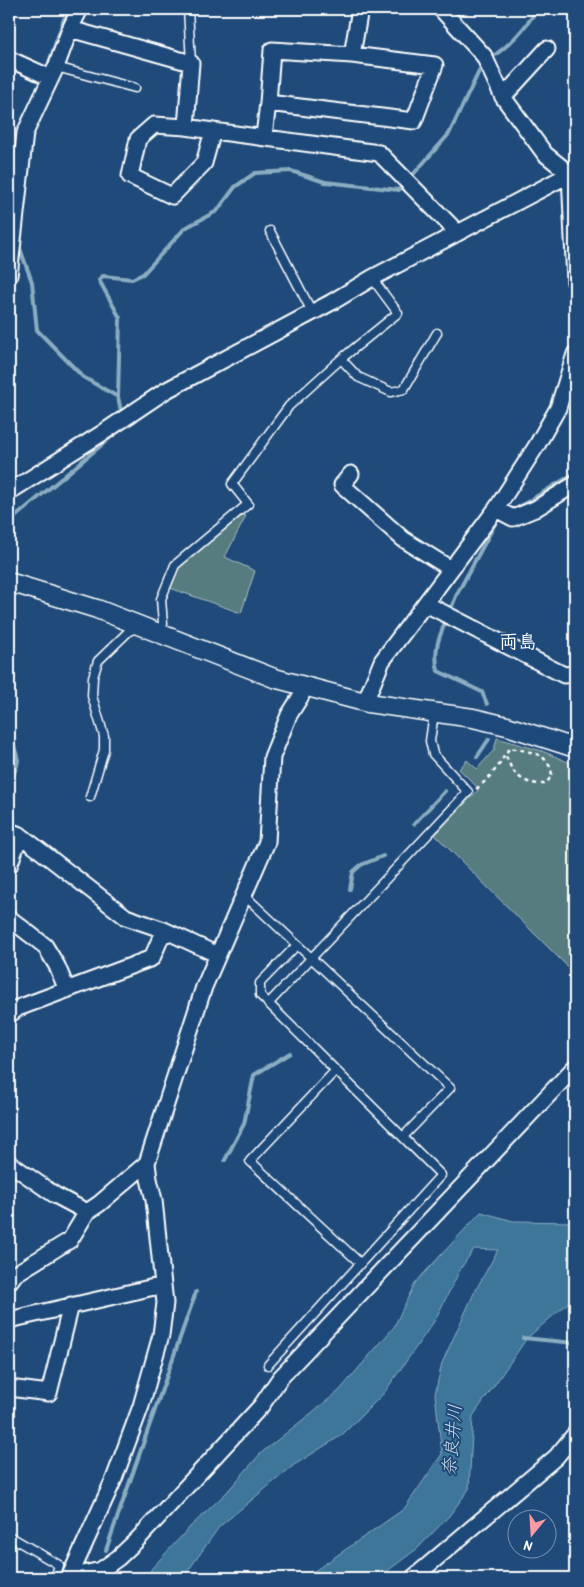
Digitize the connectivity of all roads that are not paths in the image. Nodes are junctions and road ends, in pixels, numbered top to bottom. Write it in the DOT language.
graph roads {
  1 [pos="80,9"];
  2 [pos="188,9"];
  3 [pos="360,9"];
  4 [pos="441,9"];
  5 [pos="70,29"];
  6 [pos="547,49"];
  7 [pos="352,55"];
  8 [pos="9,59"];
  9 [pos="191,63"];
  10 [pos="54,73"];
  11 [pos="135,88"];
  12 [pos="503,97"];
  13 [pos="268,103"];
  14 [pos="186,127"];
  15 [pos="213,131"];
  16 [pos="264,136"];
  17 [pos="573,171"];
  18 [pos="270,231"];
  19 [pos="458,233"];
  20 [pos="10,236"];
  21 [pos="575,274"];
  22 [pos="9,276"];
  23 [pos="372,278"];
  24 [pos="575,282"];
  25 [pos="312,312"];
  26 [pos="437,333"];
  27 [pos="575,354"];
  28 [pos="341,358"];
  29 [pos="352,474"];
  30 [pos="575,484"];
  31 [pos="9,492"];
  32 [pos="496,509"];
  33 [pos="451,569"];
  34 [pos="9,582"];
  35 [pos="426,604"];
  36 [pos="140,626"];
  37 [pos="158,633"];
  38 [pos="575,674"];
  39 [pos="304,687"];
  40 [pos="368,703"];
  41 [pos="434,713"];
  42 [pos="575,748"];
  43 [pos="90,797"];
  44 [pos="14,833"];
  45 [pos="9,866"];
  46 [pos="244,895"];
  47 [pos="9,918"];
  48 [pos="164,930"];
  49 [pos="297,944"];
  50 [pos="218,955"];
  51 [pos="312,958"];
  52 [pos="67,990"];
  53 [pos="268,1004"];
  54 [pos="9,1015"];
  55 [pos="575,1067"];
  56 [pos="336,1071"];
  57 [pos="403,1137"];
  58 [pos="9,1162"];
  59 [pos="147,1163"];
  60 [pos="87,1212"];
  61 [pos="360,1263"];
  62 [pos="9,1282"];
  63 [pos="164,1285"];
  64 [pos="71,1305"];
  65 [pos="9,1320"];
  66 [pos="268,1365"];
  67 [pos="9,1388"];
  68 [pos="575,1434"];
  69 [pos="9,1536"];
  70 [pos="65,1578"];
  71 [pos="413,1578"];
  1 -- 5 [label="street"];
  2 -- 9 [label="lane"];
  3 -- 7 [label="street"];
  4 -- 12 [label="street"];
  5 -- 9 [label="street"];
  5 -- 10 [label="street"];
  6 -- 12 [label="street"];
  7 -- 13 [label="street"];
  7 -- 13 [label="street"];
  8 -- 10 [label="street"];
  9 -- 14 [label="street"];
  10 -- 11 [label="lane"];
  10 -- 20 [label="street"];
  12 -- 17 [label="street"];
  13 -- 16 [label="street"];
  14 -- 15 [label="street"];
  14 -- 15 [label="street"];
  15 -- 16 [label="street"];
  16 -- 19 [label="street"];
  17 -- 19 [label="street"];
  17 -- 21 [label="street"];
  18 -- 25 [label="lane"];
  19 -- 23 [label="street"];
  20 -- 22 [label="street"];
  21 -- 24 [label="street"];
  23 -- 25 [label="street"];
  23 -- 28 [label="lane"];
  25 -- 31 [label="street"];
  26 -- 28 [label="lane"];
  27 -- 32 [label="street"];
  28 -- 37 [label="lane"];
  29 -- 33 [label="street"];
  30 -- 32 [label="street"];
  32 -- 33 [label="street"];
  33 -- 35 [label="street"];
  34 -- 36 [label="street"];
  35 -- 38 [label="street"];
  35 -- 40 [label="street"];
  36 -- 37 [label="street"];
  36 -- 43 [label="lane"];
  37 -- 39 [label="street"];
  39 -- 40 [label="street"];
  39 -- 46 [label="street"];
  40 -- 41 [label="street"];
  41 -- 42 [label="street"];
  41 -- 51 [label="lane"];
  44 -- 45 [label="street"];
  44 -- 48 [label="street"];
  46 -- 49 [label="lane"];
  46 -- 50 [label="street"];
  47 -- 52 [label="street"];
  48 -- 50 [label="street"];
  48 -- 52 [label="street"];
  49 -- 51 [label="lane"];
  49 -- 53 [label="lane"];
  50 -- 59 [label="street"];
  51 -- 53 [label="lane"];
  51 -- 57 [label="lane"];
  52 -- 54 [label="street"];
  53 -- 56 [label="lane"];
  55 -- 70 [label="street"];
  56 -- 57 [label="lane"];
  56 -- 61 [label="lane"];
  57 -- 61 [label="lane"];
  58 -- 60 [label="street"];
  59 -- 60 [label="street"];
  59 -- 63 [label="street"];
  60 -- 62 [label="street"];
  61 -- 66 [label="lane"];
  63 -- 64 [label="street"];
  63 -- 70 [label="street"];
  64 -- 65 [label="street"];
  64 -- 67 [label="street"];
  68 -- 71 [label="street"];
  69 -- 70 [label="lane"];
}
